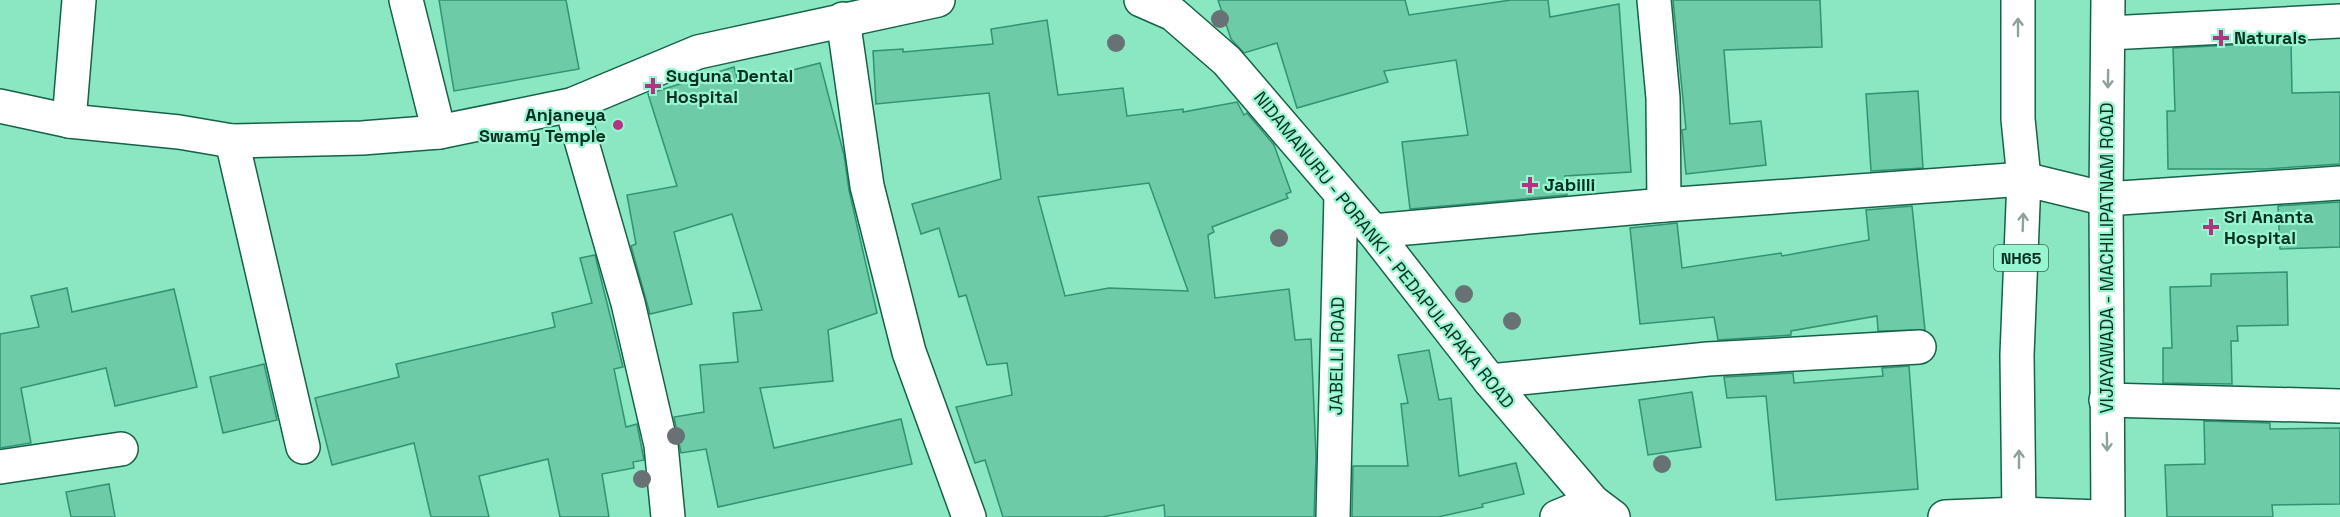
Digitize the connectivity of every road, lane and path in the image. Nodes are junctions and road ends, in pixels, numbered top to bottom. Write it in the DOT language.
graph roads {
  1 [pos="79,0"];
  2 [pos="406,0"];
  3 [pos="938,0"];
  4 [pos="1141,0"];
  5 [pos="1654,0"];
  6 [pos="2018,0"];
  7 [pos="2108,0"];
  8 [pos="843,19"];
  9 [pos="2340,21"];
  10 [pos="2109,33"];
  11 [pos="572,105"];
  12 [pos="0,106"];
  13 [pos="69,121"];
  14 [pos="439,132"];
  15 [pos="232,141"];
  16 [pos="2024,179"];
  17 [pos="2340,183"];
  18 [pos="1341,195"];
  19 [pos="2106,199"];
  20 [pos="1664,205"];
  21 [pos="1373,231"];
  22 [pos="1919,347"];
  23 [pos="1490,381"];
  24 [pos="2106,400"];
  25 [pos="2340,406"];
  26 [pos="303,447"];
  27 [pos="121,449"];
  28 [pos="0,467"];
  29 [pos="1604,510"];
  30 [pos="2019,516"];
  31 [pos="668,517"];
  32 [pos="969,517"];
  33 [pos="1333,517"];
  34 [pos="1557,517"];
  35 [pos="1945,517"];
  36 [pos="2100,517"];
  37 [pos="2108,517"];
  1 -- 13 [label="main road"];
  2 -- 14 [label="main road"];
  3 -- 8 [label="main road"];
  4 -- 18 [label="main road, NIDAMANURU - PORANKI - PEDAPULAPAKA ROAD"];
  5 -- 20 [label="main road"];
  16 -- 6 [label="main road, NH65, one-way"];
  7 -- 10 [label="main road, VIJAYAWADA - MACHILIPATNAM ROAD"];
  8 -- 11 [label="main road"];
  8 -- 32 [label="main road"];
  9 -- 10 [label="main road"];
  10 -- 19 [label="main road, VIJAYAWADA - MACHILIPATNAM ROAD, one-way"];
  11 -- 14 [label="main road"];
  11 -- 31 [label="main road"];
  12 -- 13 [label="main road"];
  13 -- 15 [label="main road"];
  14 -- 15 [label="main road"];
  15 -- 26 [label="main road"];
  16 -- 19 [label="main road"];
  16 -- 20 [label="main road"];
  30 -- 16 [label="main road, NH65, one-way"];
  17 -- 19 [label="main road"];
  18 -- 21 [label="main road, NIDAMANURU - PORANKI - PEDAPULAPAKA ROAD"];
  18 -- 33 [label="main road, JABELLI ROAD"];
  19 -- 24 [label="main road, VIJAYAWADA - MACHILIPATNAM ROAD"];
  20 -- 21 [label="main road"];
  21 -- 23 [label="main road, NIDAMANURU - PORANKI - PEDAPULAPAKA ROAD"];
  22 -- 23 [label="main road"];
  23 -- 29 [label="main road, NIDAMANURU - PORANKI - PEDAPULAPAKA ROAD"];
  24 -- 25 [label="main road"];
  24 -- 37 [label="main road, VIJAYAWADA - MACHILIPATNAM ROAD, one-way"];
  27 -- 28 [label="main road"];
  29 -- 34 [label="main road"];
  30 -- 35 [label="main road"];
  30 -- 36 [label="main road"];
}
